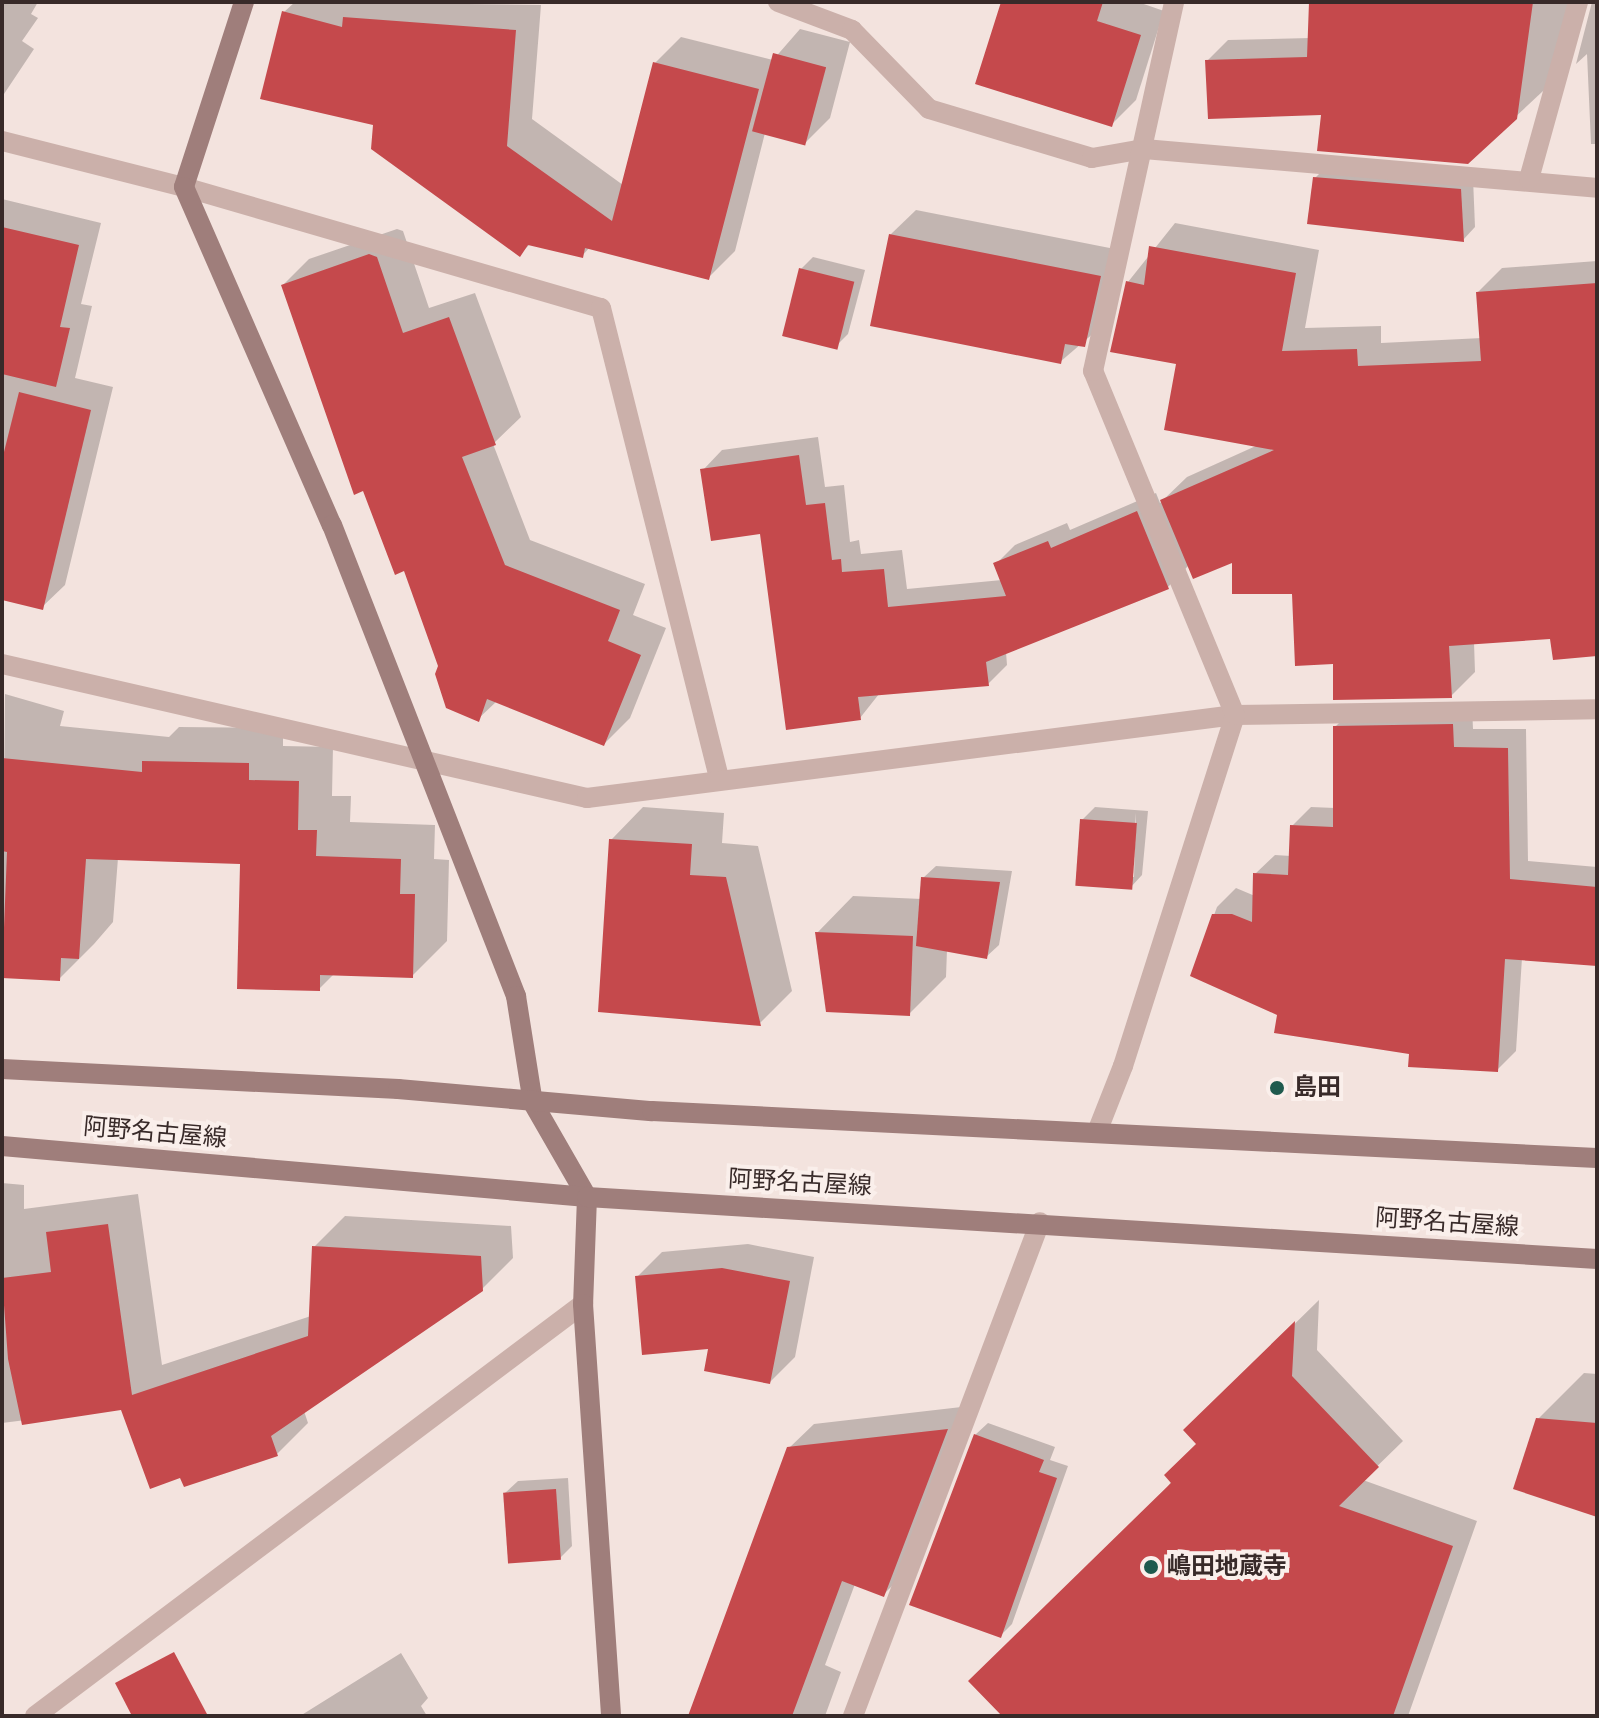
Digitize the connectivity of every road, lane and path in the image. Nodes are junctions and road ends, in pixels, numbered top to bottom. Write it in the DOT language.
graph roads {
  1 [pos="244,2"];
  2 [pos="778,2"];
  3 [pos="1174,2"];
  4 [pos="1578,2"];
  5 [pos="2,141"];
  6 [pos="1144,149"];
  7 [pos="1529,179"];
  8 [pos="184,187"];
  9 [pos="1597,188"];
  10 [pos="2,664"];
  11 [pos="1597,709"];
  12 [pos="1235,715"];
  13 [pos="425,761"];
  14 [pos="719,777"];
  15 [pos="2,1069"];
  16 [pos="533,1103"];
  17 [pos="1097,1132"];
  18 [pos="2,1146"];
  19 [pos="1597,1158"];
  20 [pos="587,1197"];
  21 [pos="1040,1222"];
  22 [pos="1597,1259"];
  23 [pos="583,1304"];
  24 [pos="35,1716"];
  25 [pos="611,1716"];
  26 [pos="853,1716"];
  1 -- 8 [label="main road"];
  2 -- 6 [label="street"];
  3 -- 6 [label="street"];
  4 -- 7 [label="street"];
  5 -- 8 [label="street"];
  6 -- 7 [label="street"];
  6 -- 12 [label="street"];
  7 -- 9 [label="street"];
  8 -- 13 [label="main road"];
  8 -- 14 [label="street"];
  10 -- 13 [label="street"];
  11 -- 12 [label="street"];
  12 -- 14 [label="street"];
  12 -- 17 [label="street"];
  13 -- 14 [label="street"];
  13 -- 16 [label="main road"];
  15 -- 16 [label="main road"];
  16 -- 17 [label="main road"];
  16 -- 20 [label="main road"];
  17 -- 19 [label="main road"];
  18 -- 20 [label="main road, 阿野名古屋線"];
  20 -- 21 [label="main road, 阿野名古屋線"];
  20 -- 23 [label="main road"];
  21 -- 22 [label="main road, 阿野名古屋線"];
  21 -- 26 [label="street"];
  23 -- 24 [label="street"];
  23 -- 25 [label="main road"];
}
